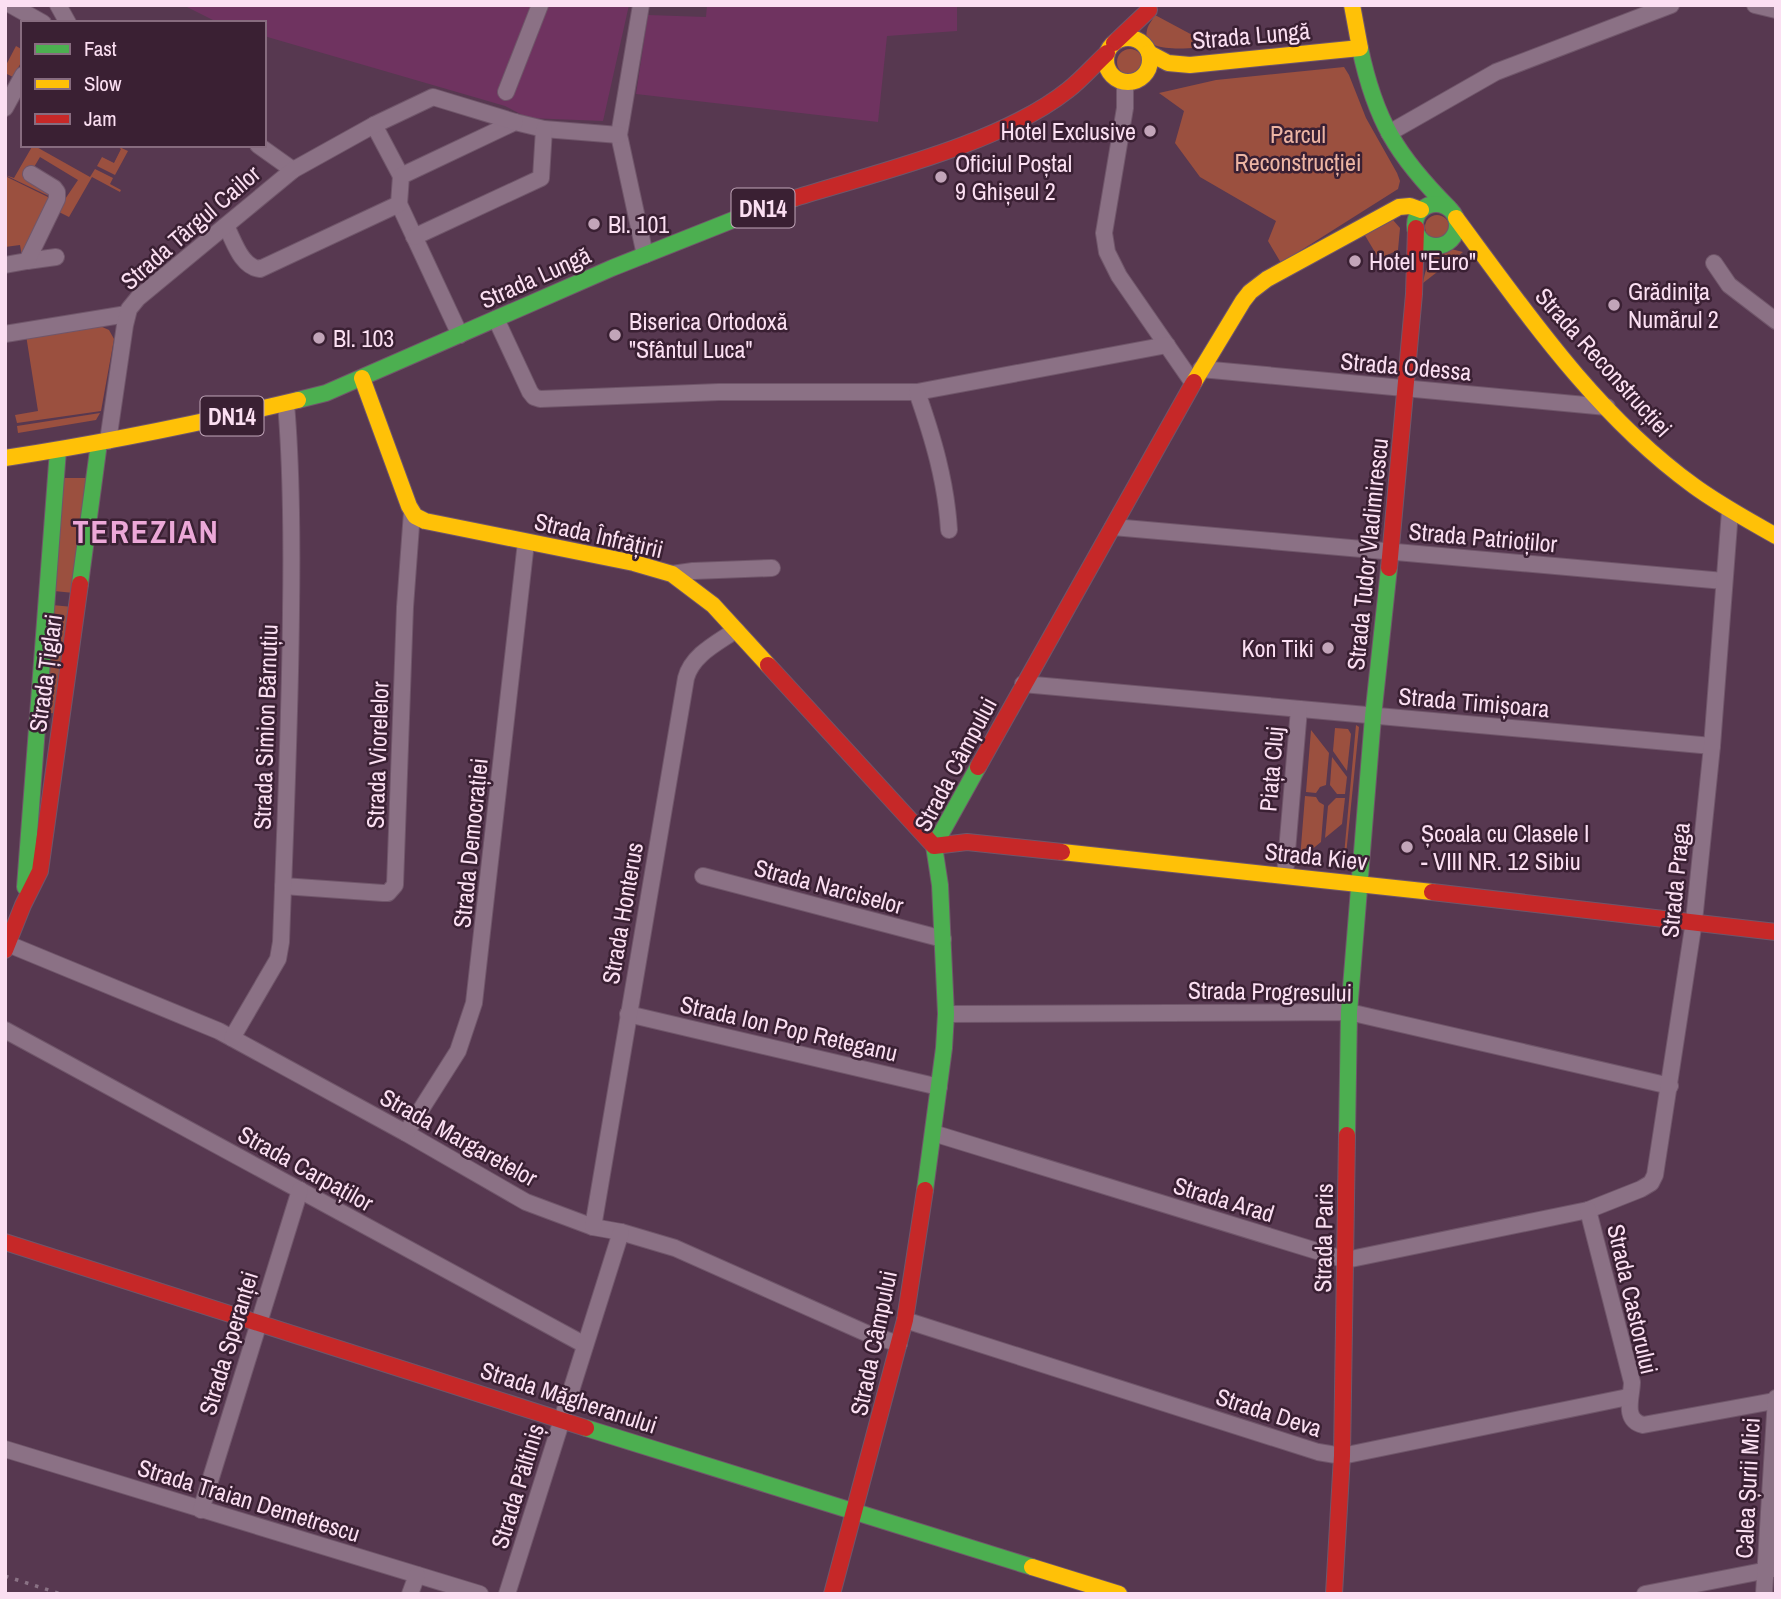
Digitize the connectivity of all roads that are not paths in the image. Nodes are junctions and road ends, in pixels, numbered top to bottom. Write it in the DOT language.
graph roads {
  1 [pos="11,5"];
  2 [pos="58,5"];
  3 [pos="540,5"];
  4 [pos="640,5"];
  5 [pos="1352,5"];
  6 [pos="1671,5"];
  7 [pos="1755,5"];
  8 [pos="1150,7"];
  9 [pos="1649,9"];
  10 [pos="1776,10"];
  11 [pos="39,21"];
  12 [pos="51,21"];
  13 [pos="67,21"];
  14 [pos="1145,47"];
  15 [pos="1110,48"];
  16 [pos="1360,48"];
  17 [pos="21,79"];
  18 [pos="1120,80"];
  19 [pos="1068,90"];
  20 [pos="506,92"];
  21 [pos="5,108"];
  22 [pos="515,121"];
  23 [pos="374,125"];
  24 [pos="544,130"];
  25 [pos="1389,133"];
  26 [pos="620,135"];
  27 [pos="261,147"];
  28 [pos="1410,167"];
  29 [pos="293,170"];
  30 [pos="31,174"];
  31 [pos="401,176"];
  32 [pos="399,204"];
  33 [pos="1452,213"];
  34 [pos="1419,217"];
  35 [pos="226,226"];
  36 [pos="414,237"];
  37 [pos="1447,242"];
  38 [pos="645,255"];
  39 [pos="56,257"];
  40 [pos="27,261"];
  41 [pos="1714,263"];
  42 [pos="5,265"];
  43 [pos="1490,265"];
  44 [pos="1414,286"];
  45 [pos="127,314"];
  46 [pos="496,319"];
  47 [pos="1776,321"];
  48 [pos="5,334"];
  49 [pos="460,335"];
  50 [pos="1167,345"];
  51 [pos="1197,376"];
  52 [pos="362,378"];
  53 [pos="1406,389"];
  54 [pos="917,392"];
  55 [pos="286,404"];
  56 [pos="1607,408"];
  57 [pos="103,442"];
  58 [pos="58,450"];
  59 [pos="5,458"];
  60 [pos="1730,511"];
  61 [pos="412,512"];
  62 [pos="1112,527"];
  63 [pos="948,530"];
  64 [pos="1776,536"];
  65 [pos="526,541"];
  66 [pos="1391,551"];
  67 [pos="772,568"];
  68 [pos="672,575"];
  69 [pos="1724,582"];
  70 [pos="736,629"];
  71 [pos="1023,684"];
  72 [pos="1299,709"];
  73 [pos="1373,717"];
  74 [pos="1712,746"];
  75 [pos="934,846"];
  76 [pos="1284,875"];
  77 [pos="703,876"];
  78 [pos="1358,883"];
  79 [pos="284,886"];
  80 [pos="23,905"];
  81 [pos="5,906"];
  82 [pos="1694,921"];
  83 [pos="1776,932"];
  84 [pos="943,939"];
  85 [pos="6,947"];
  86 [pos="1349,1012"];
  87 [pos="628,1014"];
  88 [pos="946,1014"];
  89 [pos="5,1030"];
  90 [pos="232,1038"];
  91 [pos="1670,1086"];
  92 [pos="939,1087"];
  93 [pos="406,1133"];
  94 [pos="933,1133"];
  95 [pos="300,1190"];
  96 [pos="1588,1210"];
  97 [pos="593,1227"];
  98 [pos="621,1232"];
  99 [pos="5,1242"];
  100 [pos="1346,1259"];
  101 [pos="905,1320"];
  102 [pos="259,1321"];
  103 [pos="899,1344"];
  104 [pos="585,1345"];
  105 [pos="1628,1397"];
  106 [pos="1775,1400"];
  107 [pos="562,1419"];
  108 [pos="5,1449"];
  109 [pos="1342,1456"];
  110 [pos="201,1510"];
  111 [pos="855,1512"];
  112 [pos="1770,1570"];
  113 [pos="417,1575"];
  114 [pos="410,1594"];
  115 [pos="480,1594"];
  116 [pos="507,1594"];
  117 [pos="832,1594"];
  118 [pos="1119,1594"];
  119 [pos="1334,1594"];
  120 [pos="1644,1594"];
  121 [pos="1764,1594"];
  1 -- 11 [label="street"];
  2 -- 12 [label="street"];
  2 -- 13 [label="street"];
  3 -- 20 [label="street"];
  4 -- 26 [label="street"];
  5 -- 16 [label="street, Strada Reconstrucției"];
  6 -- 9 [label="street"];
  7 -- 10 [label="street"];
  8 -- 14 [label="street, Strada Lungă / DN14"];
  8 -- 15 [label="street, Strada Lungă / DN14"];
  9 -- 25 [label="street"];
  14 -- 15 [label="street"];
  14 -- 16 [label="street, Strada Lungă"];
  14 -- 18 [label="street, DN14"];
  15 -- 18 [label="street"];
  15 -- 19 [label="street, Strada Lungă / DN14"];
  16 -- 25 [label="street, Strada Reconstrucției"];
  17 -- 21 [label="street"];
  18 -- 19 [label="street, Strada Lungă / DN14"];
  18 -- 50 [label="street"];
  19 -- 38 [label="street, Strada Lungă / DN14"];
  22 -- 23 [label="street, Strada Târgul Cailor"];
  22 -- 24 [label="street, Strada Târgul Cailor"];
  22 -- 31 [label="street"];
  23 -- 29 [label="street, Strada Târgul Cailor"];
  23 -- 31 [label="street"];
  24 -- 26 [label="street, Strada Târgul Cailor"];
  24 -- 36 [label="street"];
  25 -- 28 [label="street, Strada Reconstrucției"];
  26 -- 38 [label="street"];
  27 -- 29 [label="street"];
  28 -- 33 [label="street, Strada Reconstrucției"];
  28 -- 34 [label="street, Strada Tudor Vladimirescu"];
  29 -- 35 [label="street, Strada Târgul Cailor"];
  30 -- 40 [label="street"];
  31 -- 32 [label="street"];
  32 -- 35 [label="street"];
  32 -- 36 [label="street"];
  33 -- 34 [label="street"];
  33 -- 37 [label="street"];
  33 -- 43 [label="street, Strada Reconstrucției"];
  34 -- 37 [label="street"];
  34 -- 44 [label="street, Strada Tudor Vladimirescu"];
  34 -- 51 [label="street, Strada Câmpului"];
  35 -- 45 [label="street, Strada Târgul Cailor"];
  36 -- 49 [label="street"];
  37 -- 43 [label="street"];
  37 -- 44 [label="street"];
  38 -- 46 [label="street, Strada Lungă / DN14"];
  39 -- 40 [label="street"];
  40 -- 42 [label="street"];
  41 -- 47 [label="street"];
  43 -- 56 [label="street, Strada Reconstrucției"];
  44 -- 53 [label="street, Strada Tudor Vladimirescu"];
  45 -- 48 [label="street"];
  45 -- 57 [label="street, Strada Târgul Cailor"];
  46 -- 49 [label="street, Strada Lungă / DN14"];
  46 -- 54 [label="street"];
  49 -- 52 [label="street, Strada Lungă / DN14"];
  50 -- 51 [label="street"];
  50 -- 54 [label="street"];
  51 -- 53 [label="street, Strada Odessa"];
  51 -- 62 [label="street, Strada Câmpului"];
  52 -- 55 [label="street, Strada Lungă / DN14"];
  52 -- 61 [label="street"];
  53 -- 56 [label="street, Strada Odessa"];
  53 -- 66 [label="street, Strada Tudor Vladimirescu"];
  54 -- 63 [label="street"];
  55 -- 57 [label="street, Strada Lungă / DN14"];
  55 -- 79 [label="street, Strada Simion Bărnuțiu"];
  56 -- 60 [label="street, Strada Reconstrucției"];
  57 -- 58 [label="street, Strada Lungă / DN14"];
  57 -- 80 [label="street, Strada Țiglari"];
  58 -- 59 [label="street, Strada Lungă / DN14"];
  58 -- 80 [label="street, Strada Țiglari"];
  60 -- 64 [label="street, Strada Reconstrucției"];
  60 -- 69 [label="street, Strada Praga"];
  61 -- 65 [label="street, Strada Înfrățirii"];
  61 -- 79 [label="street, Strada Viorelelor"];
  62 -- 66 [label="street, Strada Patrioților"];
  62 -- 71 [label="street, Strada Câmpului"];
  65 -- 68 [label="street, Strada Înfrățirii"];
  65 -- 93 [label="street, Strada Democrației"];
  66 -- 69 [label="street, Strada Patrioților"];
  66 -- 73 [label="street, Strada Tudor Vladimirescu"];
  67 -- 68 [label="street"];
  68 -- 70 [label="street, Strada Înfrățirii"];
  69 -- 74 [label="street, Strada Praga"];
  70 -- 75 [label="street, Strada Înfrățirii"];
  70 -- 87 [label="street, Strada Honterus"];
  71 -- 72 [label="street, Strada Timișoara"];
  71 -- 75 [label="street, Strada Câmpului"];
  72 -- 73 [label="street, Strada Timișoara"];
  72 -- 76 [label="street, Piața Cluj"];
  73 -- 74 [label="street, Strada Timișoara"];
  73 -- 78 [label="street, Strada Tudor Vladimirescu"];
  74 -- 82 [label="street, Strada Praga"];
  75 -- 76 [label="street, Strada Kiev"];
  75 -- 84 [label="street, Strada Câmpului"];
  76 -- 78 [label="street, Strada Kiev"];
  77 -- 84 [label="street, Strada Narciselor"];
  78 -- 82 [label="street, Strada Kiev"];
  78 -- 86 [label="street, Strada Paris"];
  79 -- 90 [label="street, Strada Simion Bărnuțiu"];
  80 -- 81 [label="street"];
  80 -- 85 [label="street, Strada Țiglari"];
  82 -- 83 [label="street, Strada Kiev"];
  82 -- 91 [label="street, Strada Praga"];
  84 -- 88 [label="street, Strada Câmpului"];
  85 -- 90 [label="street, Strada Margaretelor"];
  86 -- 88 [label="street, Strada Progresului"];
  86 -- 91 [label="street, Strada Progresului"];
  86 -- 100 [label="street, Strada Paris"];
  87 -- 92 [label="street, Strada Ion Pop Reteganu"];
  87 -- 97 [label="street, Strada Honterus"];
  88 -- 92 [label="street, Strada Câmpului"];
  89 -- 95 [label="street, Strada Carpaților"];
  90 -- 93 [label="street, Strada Margaretelor"];
  91 -- 96 [label="street, Strada Praga"];
  92 -- 94 [label="street, Strada Câmpului"];
  93 -- 97 [label="street, Strada Margaretelor"];
  94 -- 100 [label="street, Strada Arad"];
  94 -- 101 [label="street, Strada Câmpului"];
  95 -- 102 [label="street, Strada Speranței"];
  95 -- 104 [label="street, Strada Carpaților"];
  96 -- 100 [label="street, Strada Arad"];
  96 -- 105 [label="street, Strada Castorului"];
  97 -- 98 [label="street, Strada Margaretelor"];
  98 -- 103 [label="street, Strada Margaretelor"];
  98 -- 104 [label="street, Strada Păltiniș"];
  99 -- 102 [label="street, Strada Măgheranului"];
  100 -- 109 [label="street, Strada Paris"];
  101 -- 103 [label="street, Strada Câmpului"];
  101 -- 109 [label="street, Strada Deva"];
  102 -- 107 [label="street, Strada Măgheranului"];
  102 -- 110 [label="street, Strada Speranței"];
  103 -- 111 [label="street, Strada Câmpului"];
  104 -- 107 [label="street, Strada Păltiniș"];
  105 -- 106 [label="street, Strada Castorului"];
  105 -- 109 [label="street, Strada Deva"];
  106 -- 112 [label="street, Calea Șurii Mici"];
  107 -- 111 [label="street, Strada Măgheranului"];
  107 -- 116 [label="street, Strada Păltiniș"];
  108 -- 110 [label="street, Strada Traian Demetrescu"];
  109 -- 119 [label="street, Strada Paris"];
  110 -- 113 [label="street, Strada Traian Demetrescu"];
  111 -- 117 [label="street, Strada Câmpului"];
  111 -- 118 [label="street, Strada Măgheranului"];
  112 -- 120 [label="street"];
  112 -- 121 [label="street, Calea Șurii Mici"];
  113 -- 114 [label="street"];
  113 -- 115 [label="street, Strada Traian Demetrescu"];
}
